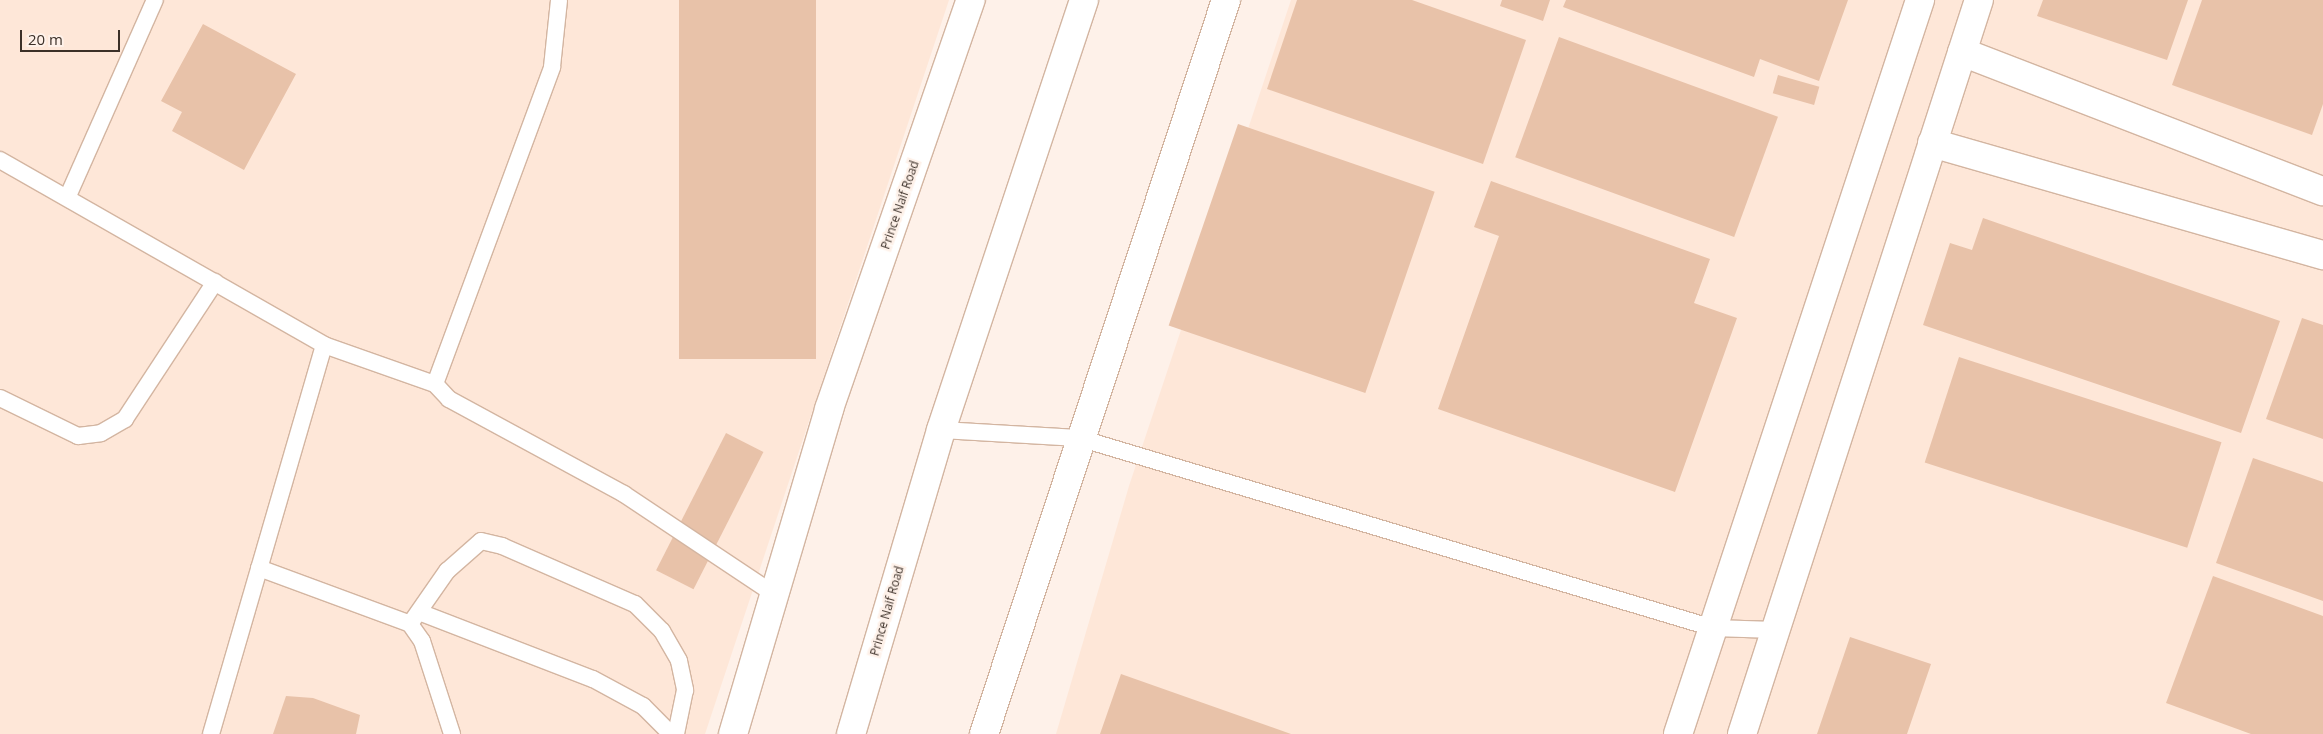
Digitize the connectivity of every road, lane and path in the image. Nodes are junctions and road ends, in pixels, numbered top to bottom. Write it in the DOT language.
graph roads {
  1 [pos="155,0"];
  2 [pos="559,0"];
  3 [pos="972,0"];
  4 [pos="1084,0"];
  5 [pos="1226,0"];
  6 [pos="1920,0"];
  7 [pos="1979,0"];
  8 [pos="1962,52"];
  9 [pos="1932,143"];
  10 [pos="0,160"];
  11 [pos="2323,191"];
  12 [pos="68,196"];
  13 [pos="2323,255"];
  14 [pos="215,282"];
  15 [pos="324,345"];
  16 [pos="435,384"];
  17 [pos="0,398"];
  18 [pos="941,430"];
  19 [pos="1079,438"];
  20 [pos="259,568"];
  21 [pos="774,594"];
  22 [pos="414,618"];
  23 [pos="1713,628"];
  24 [pos="1775,630"];
  25 [pos="211,734"];
  26 [pos="452,734"];
  27 [pos="671,734"];
  28 [pos="676,734"];
  29 [pos="733,734"];
  30 [pos="851,734"];
  31 [pos="984,734"];
  32 [pos="1678,734"];
  33 [pos="1742,734"];
  1 -- 12 [label="lane"];
  2 -- 16 [label="lane"];
  3 -- 21 [label="street, Prince Naif Road"];
  4 -- 18 [label="street, Prince Naif Road"];
  5 -- 19 [label="street"];
  6 -- 23 [label="street"];
  7 -- 8 [label="street"];
  8 -- 9 [label="street"];
  8 -- 11 [label="street"];
  9 -- 13 [label="street"];
  9 -- 24 [label="street"];
  10 -- 12 [label="lane"];
  12 -- 14 [label="lane"];
  14 -- 15 [label="lane"];
  14 -- 17 [label="lane"];
  15 -- 16 [label="lane"];
  15 -- 20 [label="lane"];
  16 -- 21 [label="lane"];
  18 -- 19 [label="lane"];
  18 -- 30 [label="street, Prince Naif Road"];
  19 -- 23 [label="lane"];
  19 -- 31 [label="street"];
  20 -- 22 [label="lane"];
  20 -- 25 [label="lane"];
  21 -- 29 [label="street, Prince Naif Road"];
  22 -- 26 [label="lane"];
  22 -- 27 [label="lane"];
  22 -- 28 [label="lane"];
  23 -- 24 [label="lane"];
  23 -- 32 [label="street"];
  24 -- 33 [label="street"];
}
